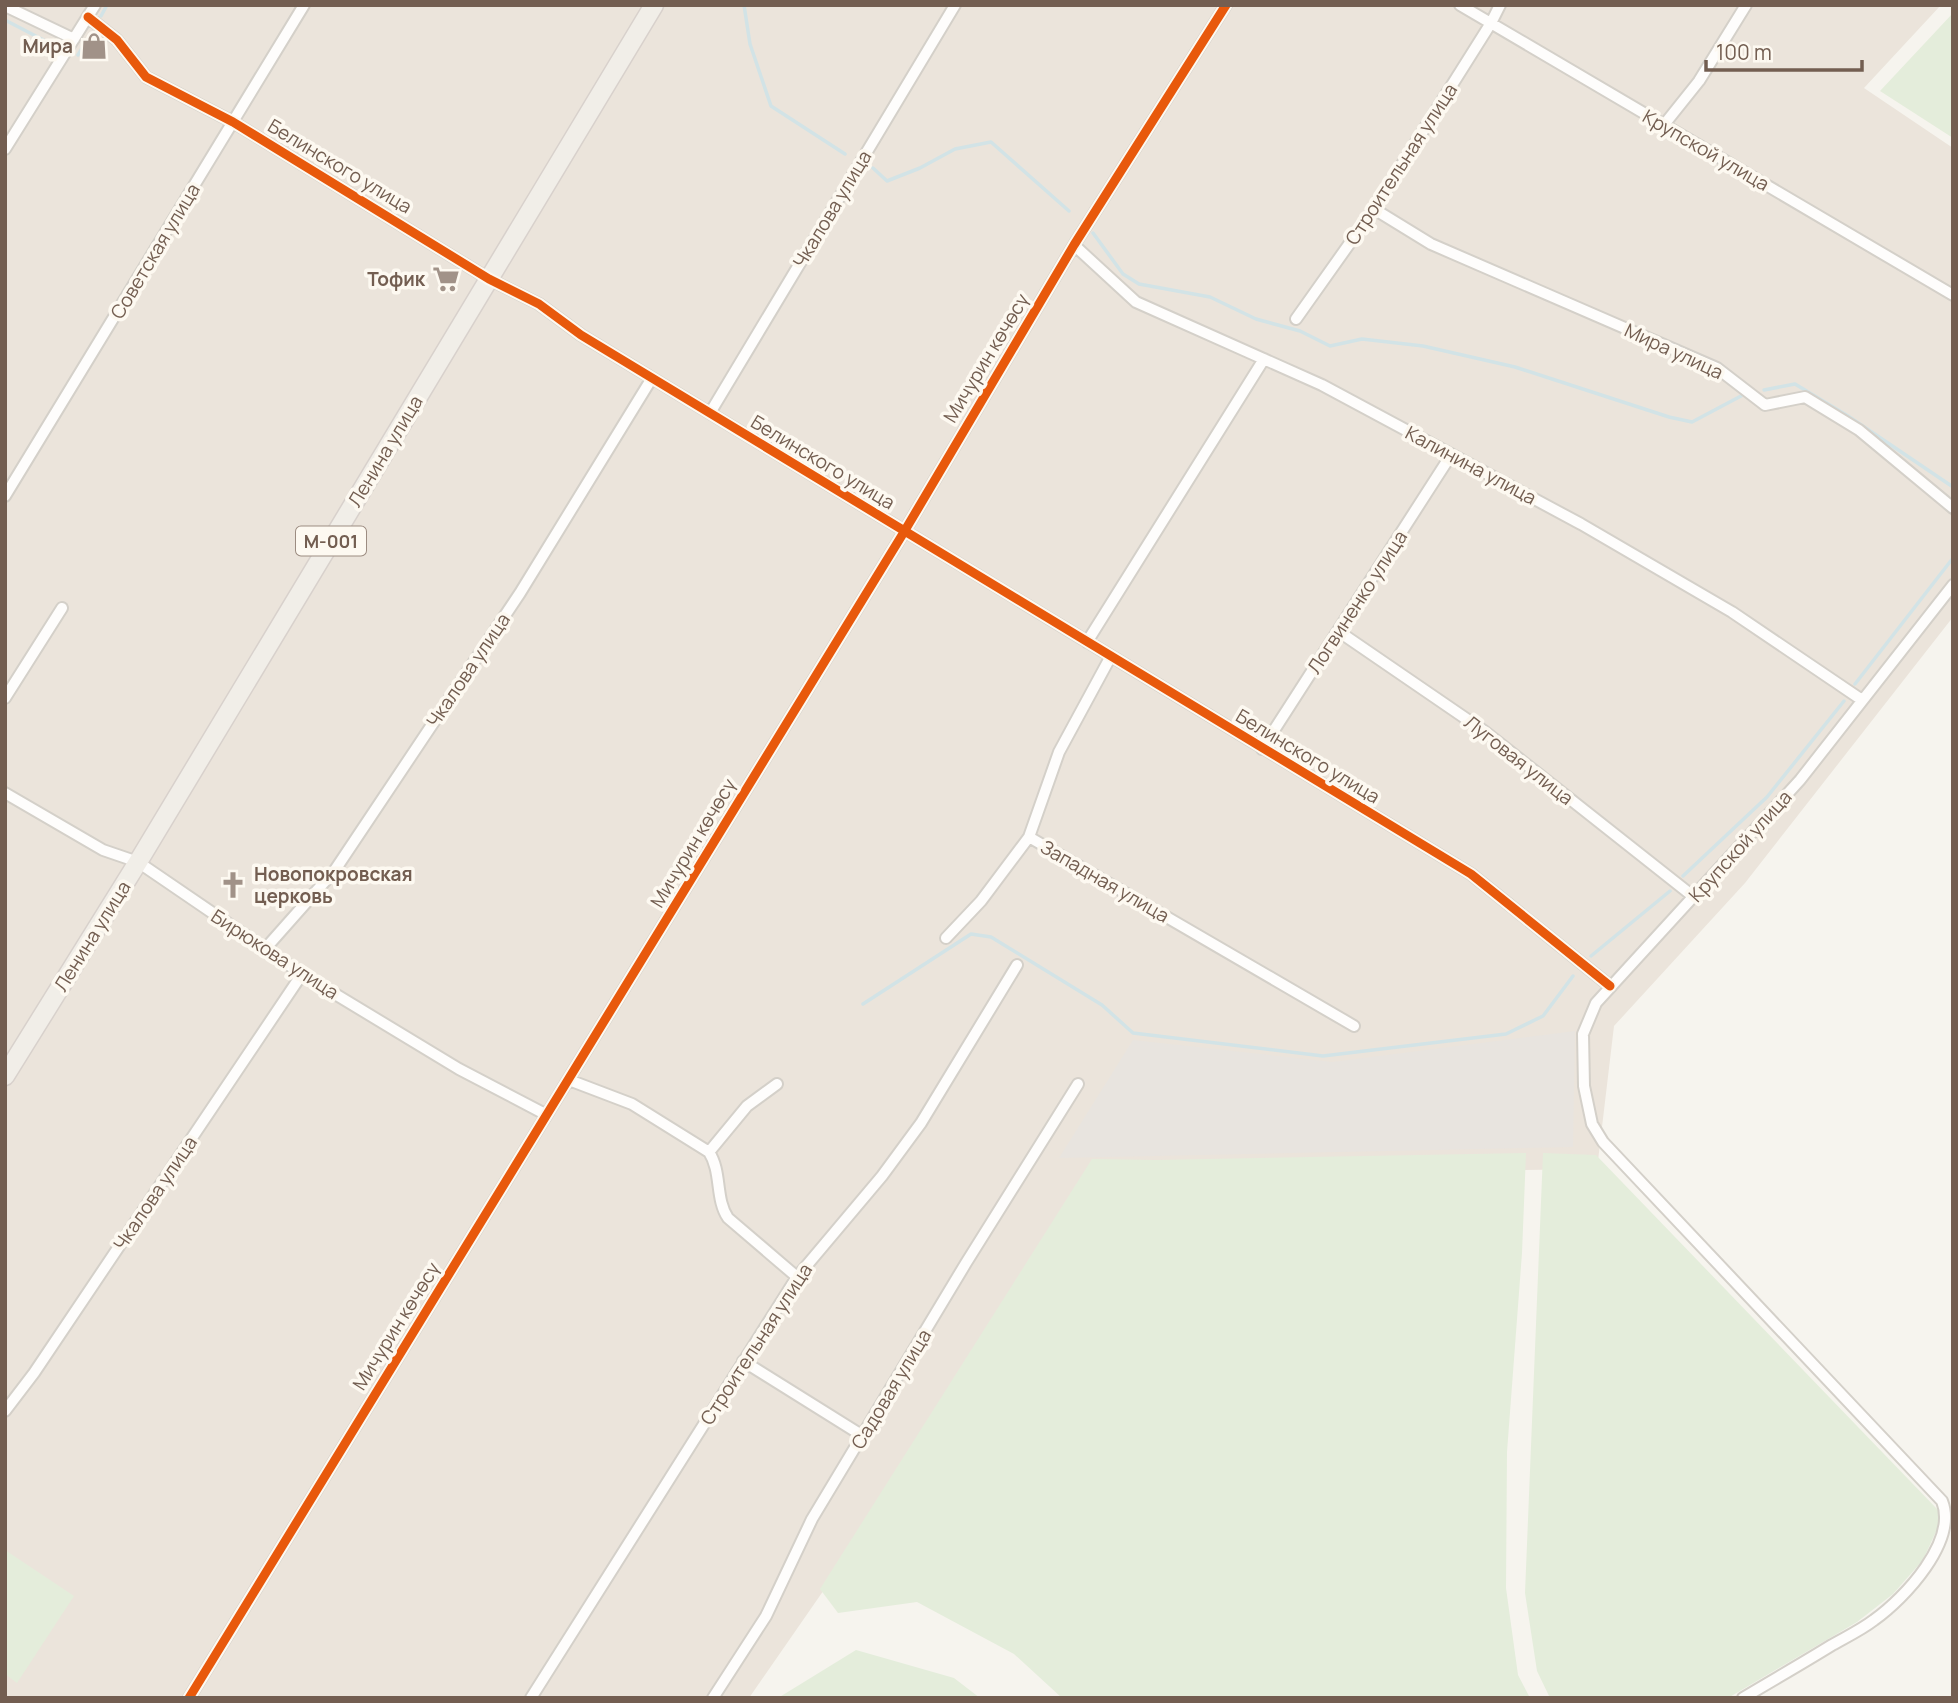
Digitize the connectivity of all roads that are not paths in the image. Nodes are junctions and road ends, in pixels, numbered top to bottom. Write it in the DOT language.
graph roads {
  1 [pos="95,5"];
  2 [pos="304,5"];
  3 [pos="654,5"];
  4 [pos="954,5"];
  5 [pos="1226,5"];
  6 [pos="1460,5"];
  7 [pos="1500,5"];
  8 [pos="1746,5"];
  9 [pos="5,6"];
  10 [pos="88,18"];
  11 [pos="1491,23"];
  12 [pos="74,39"];
  13 [pos="233,122"];
  14 [pos="1663,125"];
  15 [pos="5,149"];
  16 [pos="1374,209"];
  17 [pos="1074,245"];
  18 [pos="489,279"];
  19 [pos="1953,295"];
  20 [pos="1296,319"];
  21 [pos="1264,359"];
  22 [pos="652,378"];
  23 [pos="710,413"];
  24 [pos="1451,455"];
  25 [pos="5,496"];
  26 [pos="1953,508"];
  27 [pos="904,531"];
  28 [pos="1953,585"];
  29 [pos="62,608"];
  30 [pos="1338,631"];
  31 [pos="1087,642"];
  32 [pos="1111,656"];
  33 [pos="5,698"];
  34 [pos="1862,700"];
  35 [pos="1262,749"];
  36 [pos="5,793"];
  37 [pos="1029,836"];
  38 [pos="138,862"];
  39 [pos="1694,897"];
  40 [pos="947,938"];
  41 [pos="265,949"];
  42 [pos="1017,965"];
  43 [pos="302,974"];
  44 [pos="1611,986"];
  45 [pos="1354,1026"];
  46 [pos="5,1076"];
  47 [pos="569,1080"];
  48 [pos="777,1084"];
  49 [pos="1078,1084"];
  50 [pos="545,1114"];
  51 [pos="709,1152"];
  52 [pos="797,1276"];
  53 [pos="743,1361"];
  54 [pos="5,1411"];
  55 [pos="863,1436"];
  56 [pos="189,1698"];
  57 [pos="531,1698"];
  58 [pos="713,1698"];
  59 [pos="1743,1698"];
  1 -- 10 [label="street"];
  2 -- 13 [label="street, Советская улица"];
  3 -- 18 [label="main road, Ленина улица / М-001"];
  4 -- 23 [label="street, Чкалова улица"];
  5 -- 17 [label="street, Мичурин көчөсү"];
  6 -- 11 [label="street, Крупской улица"];
  7 -- 11 [label="street, Строительная улица"];
  8 -- 14 [label="street"];
  9 -- 12 [label="street"];
  10 -- 12 [label="street"];
  10 -- 13 [label="street, Белинского улица"];
  11 -- 14 [label="street, Крупской улица"];
  11 -- 16 [label="street, Строительная улица"];
  12 -- 15 [label="street"];
  13 -- 18 [label="street, Белинского улица"];
  13 -- 25 [label="street, Советская улица"];
  14 -- 19 [label="street, Крупской улица"];
  16 -- 20 [label="street, Строительная улица"];
  16 -- 26 [label="street, Мира улица"];
  17 -- 21 [label="street, Калинина улица"];
  17 -- 27 [label="street, Мичурин көчөсү"];
  18 -- 22 [label="street, Белинского улица"];
  18 -- 38 [label="main road, Ленина улица / М-001"];
  21 -- 24 [label="street, Калинина улица"];
  21 -- 31 [label="street"];
  22 -- 23 [label="street, Белинского улица"];
  22 -- 41 [label="street, Чкалова улица"];
  23 -- 27 [label="street, Белинского улица"];
  24 -- 30 [label="street, Логвиненко улица"];
  24 -- 34 [label="street, Калинина улица"];
  27 -- 31 [label="street, Белинского улица"];
  27 -- 47 [label="street, Мичурин көчөсү"];
  28 -- 34 [label="street, Крупской улица"];
  29 -- 33 [label="street"];
  30 -- 35 [label="street, Логвиненко улица"];
  30 -- 39 [label="street, Луговая улица"];
  31 -- 32 [label="street, Белинского улица"];
  32 -- 35 [label="street, Белинского улица"];
  32 -- 37 [label="street, Западная улица"];
  34 -- 39 [label="street, Крупской улица"];
  35 -- 44 [label="street, Белинского улица"];
  36 -- 38 [label="street, Бирюкова улица"];
  37 -- 40 [label="street"];
  37 -- 45 [label="street, Западная улица"];
  38 -- 41 [label="street, Бирюкова улица"];
  38 -- 46 [label="main road, Ленина улица / М-001"];
  39 -- 44 [label="street, Крупской улица"];
  41 -- 43 [label="street, Бирюкова улица"];
  42 -- 52 [label="street, Строительная улица"];
  43 -- 50 [label="street, Бирюкова улица"];
  43 -- 54 [label="street, Чкалова улица"];
  44 -- 59 [label="street, Крупской улица"];
  47 -- 50 [label="street, Мичурин көчөсү"];
  47 -- 51 [label="street"];
  48 -- 51 [label="street"];
  49 -- 55 [label="street, Садовая улица"];
  50 -- 56 [label="street, Мичурин көчөсү"];
  51 -- 52 [label="street"];
  52 -- 53 [label="street, Строительная улица"];
  53 -- 55 [label="street"];
  53 -- 57 [label="street, Строительная улица"];
  55 -- 58 [label="street, Садовая улица"];
}
